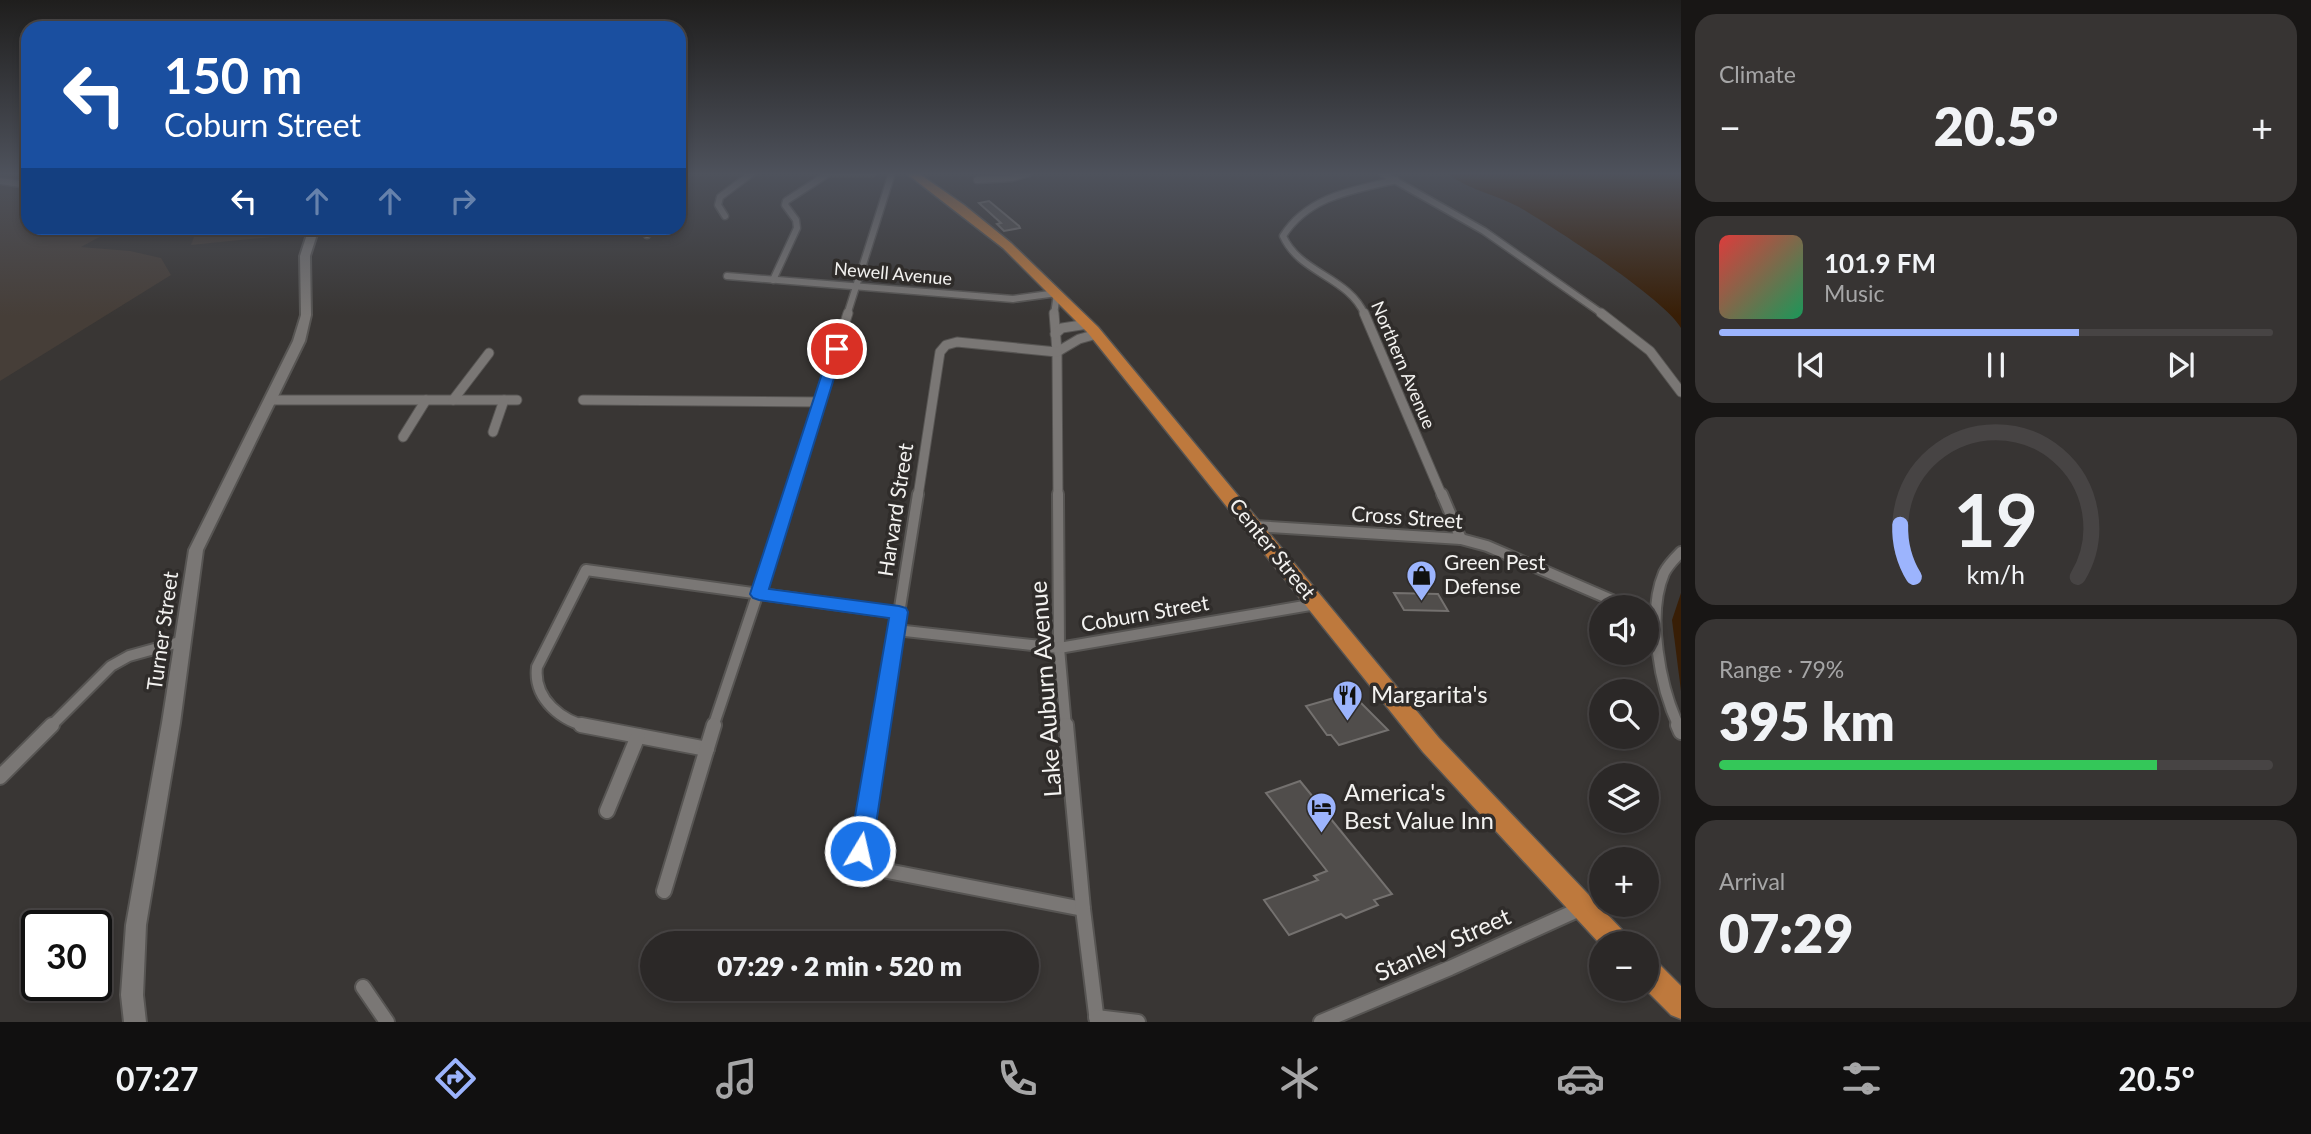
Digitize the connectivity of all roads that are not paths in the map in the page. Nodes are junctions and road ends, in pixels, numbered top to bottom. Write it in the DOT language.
graph roads {
  1 [pos="795,221"];
  2 [pos="877,221"];
  3 [pos="974,221"];
  4 [pos="1296,221"];
  5 [pos="1468,221"];
  6 [pos="312,235"];
  7 [pos="321,235"];
  8 [pos="306,268"];
  9 [pos="727,276"];
  10 [pos="773,280"];
  11 [pos="856,287"];
  12 [pos="1057,293"];
  13 [pos="1093,329"];
  14 [pos="1055,334"];
  15 [pos="1057,352"];
  16 [pos="489,353"];
  17 [pos="1681,392"];
  18 [pos="271,400"];
  19 [pos="426,400"];
  20 [pos="453,400"];
  21 [pos="504,400"];
  22 [pos="516,400"];
  23 [pos="583,400"];
  24 [pos="820,402"];
  25 [pos="493,432"];
  26 [pos="403,437"];
  27 [pos="1254,526"];
  28 [pos="1461,539"];
  29 [pos="1681,552"];
  30 [pos="759,594"];
  31 [pos="1600,595"];
  32 [pos="1659,595"];
  33 [pos="1317,604"];
  34 [pos="899,612"];
  35 [pos="1659,621"];
  36 [pos="897,630"];
  37 [pos="183,641"];
  38 [pos="1059,648"];
  39 [pos="1681,732"];
  40 [pos="638,736"];
  41 [pos="707,749"];
  42 [pos="0,778"];
  43 [pos="607,811"];
  44 [pos="664,891"];
  45 [pos="1582,908"];
  46 [pos="1083,909"];
  47 [pos="1605,931"];
  48 [pos="1659,984"];
  49 [pos="363,987"];
  50 [pos="1681,1005"];
  51 [pos="1097,1020"];
  52 [pos="135,1022"];
  53 [pos="387,1022"];
  54 [pos="1138,1022"];
  55 [pos="1321,1022"];
  1 -- 10 [label="street"];
  2 -- 11 [label="street"];
  3 -- 12 [label="highway, Center Street"];
  4 -- 28 [label="street, Northern Avenue"];
  5 -- 17 [label="street"];
  6 -- 8 [label="main road, Turner Street"];
  7 -- 8 [label="main road, Turner Street"];
  8 -- 18 [label="main road, Turner Street"];
  9 -- 10 [label="street, Newell Avenue"];
  10 -- 11 [label="street, Newell Avenue"];
  11 -- 12 [label="street, Newell Avenue"];
  11 -- 24 [label="street"];
  12 -- 13 [label="highway, Center Street"];
  12 -- 14 [label="street, Lake Auburn Avenue"];
  13 -- 14 [label="street"];
  13 -- 15 [label="street"];
  13 -- 27 [label="highway, Center Street"];
  14 -- 15 [label="street, Lake Auburn Avenue"];
  15 -- 34 [label="street, Harvard Street"];
  15 -- 38 [label="street, Lake Auburn Avenue"];
  16 -- 20 [label="street"];
  18 -- 19 [label="street"];
  18 -- 37 [label="main road, Turner Street"];
  19 -- 20 [label="street"];
  19 -- 26 [label="street"];
  20 -- 21 [label="street"];
  21 -- 22 [label="street"];
  21 -- 25 [label="street"];
  23 -- 24 [label="street"];
  24 -- 30 [label="street"];
  27 -- 28 [label="street, Cross Street"];
  27 -- 33 [label="highway, Center Street"];
  28 -- 31 [label="street, Cross Street"];
  29 -- 32 [label="street"];
  30 -- 34 [label="street"];
  30 -- 40 [label="street"];
  30 -- 41 [label="street"];
  33 -- 38 [label="street, Coburn Street"];
  33 -- 45 [label="highway, Center Street"];
  34 -- 36 [label="street, Harvard Street"];
  35 -- 39 [label="street"];
  36 -- 38 [label="street, Coburn Street"];
  36 -- 46 [label="street, Harvard Street"];
  37 -- 42 [label="street"];
  37 -- 52 [label="main road, Turner Street"];
  38 -- 46 [label="street, Lake Auburn Avenue"];
  40 -- 41 [label="street"];
  40 -- 43 [label="street"];
  41 -- 44 [label="street"];
  45 -- 47 [label="highway, Center Street"];
  45 -- 55 [label="street, Stanley Street"];
  46 -- 51 [label="street, Lake Auburn Avenue"];
  48 -- 50 [label="highway"];
  49 -- 53 [label="street"];
  51 -- 54 [label="street"];
}
